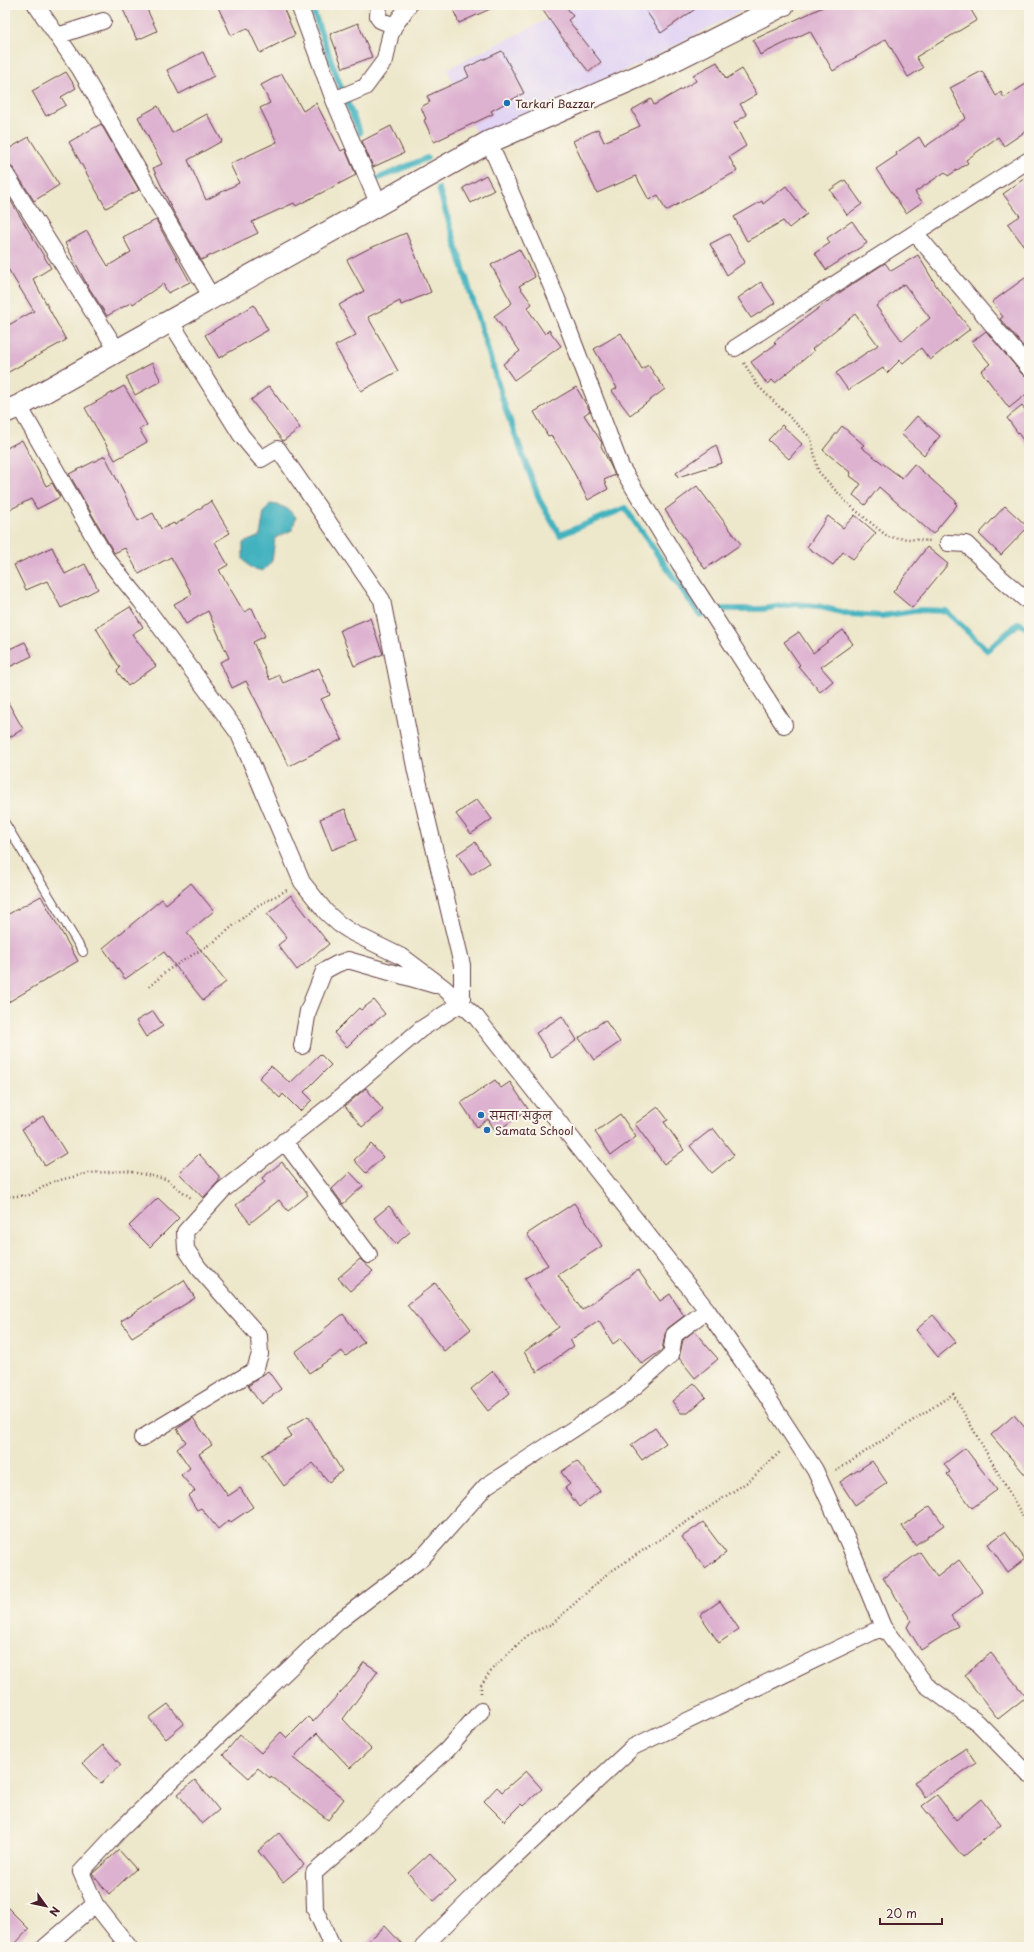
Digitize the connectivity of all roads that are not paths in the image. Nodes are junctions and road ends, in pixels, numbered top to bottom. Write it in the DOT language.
graph roads {
  1 [pos="36,5"];
  2 [pos="299,5"];
  3 [pos="379,5"];
  4 [pos="409,5"];
  5 [pos="783,5"];
  6 [pos="103,21"];
  7 [pos="394,26"];
  8 [pos="57,36"];
  9 [pos="335,100"];
  10 [pos="489,142"];
  11 [pos="1029,160"];
  12 [pos="5,172"];
  13 [pos="379,205"];
  14 [pos="916,234"];
  15 [pos="212,298"];
  16 [pos="170,321"];
  17 [pos="735,348"];
  18 [pos="117,350"];
  19 [pos="1029,368"];
  20 [pos="12,409"];
  21 [pos="948,543"];
  22 [pos="1029,596"];
  23 [pos="784,725"];
  24 [pos="5,823"];
  25 [pos="83,952"];
  26 [pos="444,988"];
  27 [pos="462,1003"];
  28 [pos="302,1046"];
  29 [pos="284,1141"];
  30 [pos="370,1255"];
  31 [pos="707,1310"];
  32 [pos="142,1438"];
  33 [pos="883,1627"];
  34 [pos="481,1711"];
  35 [pos="1029,1775"];
  36 [pos="95,1904"];
  37 [pos="331,1946"];
  38 [pos="45,1947"];
  39 [pos="129,1947"];
  40 [pos="423,1947"];
  1 -- 8 [label="street"];
  2 -- 9 [label="street"];
  3 -- 7 [label="street"];
  4 -- 7 [label="street"];
  5 -- 10 [label="main road"];
  6 -- 8 [label="street"];
  7 -- 9 [label="street"];
  8 -- 15 [label="street"];
  9 -- 13 [label="street"];
  10 -- 13 [label="main road"];
  10 -- 23 [label="street"];
  11 -- 14 [label="street"];
  12 -- 18 [label="street"];
  13 -- 15 [label="main road"];
  14 -- 17 [label="street"];
  14 -- 19 [label="street"];
  15 -- 16 [label="main road"];
  16 -- 18 [label="main road"];
  16 -- 27 [label="street"];
  18 -- 20 [label="main road"];
  20 -- 26 [label="street"];
  21 -- 22 [label="street"];
  24 -- 25 [label="lane"];
  26 -- 27 [label="street"];
  26 -- 28 [label="street"];
  27 -- 29 [label="street"];
  27 -- 31 [label="street"];
  29 -- 30 [label="street"];
  29 -- 32 [label="street"];
  31 -- 33 [label="street"];
  31 -- 36 [label="street"];
  33 -- 35 [label="street"];
  33 -- 40 [label="street"];
  34 -- 37 [label="street"];
  36 -- 38 [label="street"];
  36 -- 39 [label="street"];
}
